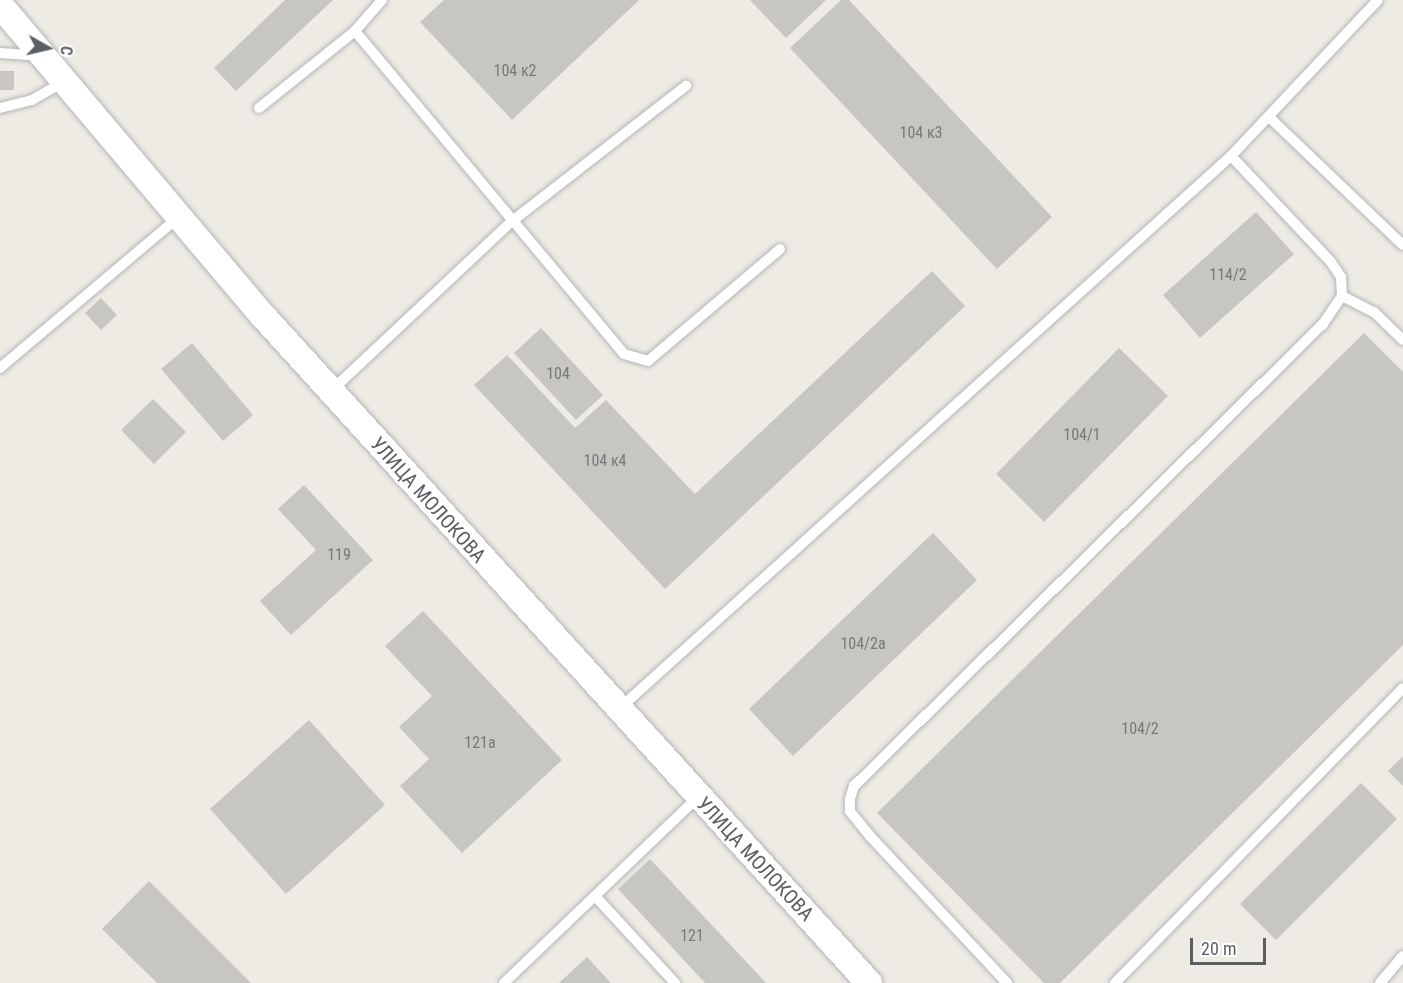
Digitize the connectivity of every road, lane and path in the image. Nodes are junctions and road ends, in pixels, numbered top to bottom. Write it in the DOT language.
graph roads {
  1 [pos="382,0"];
  2 [pos="1378,0"];
  3 [pos="0,4"];
  4 [pos="355,31"];
  5 [pos="0,53"];
  6 [pos="45,56"];
  7 [pos="66,81"];
  8 [pos="686,86"];
  9 [pos="0,108"];
  10 [pos="259,108"];
  11 [pos="1269,117"];
  12 [pos="1231,156"];
  13 [pos="179,217"];
  14 [pos="511,222"];
  15 [pos="1403,245"];
  16 [pos="780,249"];
  17 [pos="1342,296"];
  18 [pos="1403,340"];
  19 [pos="0,368"];
  20 [pos="331,391"];
  21 [pos="1403,688"];
  22 [pos="618,710"];
  23 [pos="698,797"];
  24 [pos="596,897"];
  25 [pos="1403,956"];
  26 [pos="504,983"];
  27 [pos="675,983"];
  28 [pos="869,983"];
  29 [pos="1007,983"];
  30 [pos="1114,983"];
  31 [pos="1380,983"];
  1 -- 4 [label="lane"];
  2 -- 11 [label="lane"];
  3 -- 6 [label="street, УЛИЦА МОЛОКОВА"];
  4 -- 10 [label="lane"];
  4 -- 14 [label="lane"];
  5 -- 6 [label="lane"];
  6 -- 7 [label="street, УЛИЦА МОЛОКОВА"];
  7 -- 9 [label="lane"];
  7 -- 13 [label="street, УЛИЦА МОЛОКОВА"];
  8 -- 14 [label="lane"];
  11 -- 12 [label="lane"];
  11 -- 15 [label="lane"];
  12 -- 17 [label="lane"];
  12 -- 22 [label="lane"];
  13 -- 19 [label="lane"];
  13 -- 20 [label="street, УЛИЦА МОЛОКОВА"];
  14 -- 16 [label="lane"];
  14 -- 20 [label="lane"];
  17 -- 18 [label="lane"];
  17 -- 29 [label="lane"];
  20 -- 22 [label="street, УЛИЦА МОЛОКОВА"];
  21 -- 30 [label="lane"];
  22 -- 23 [label="street, УЛИЦА МОЛОКОВА"];
  23 -- 24 [label="lane"];
  23 -- 28 [label="street, УЛИЦА МОЛОКОВА"];
  24 -- 26 [label="lane"];
  24 -- 27 [label="lane"];
  25 -- 31 [label="lane"];
}
